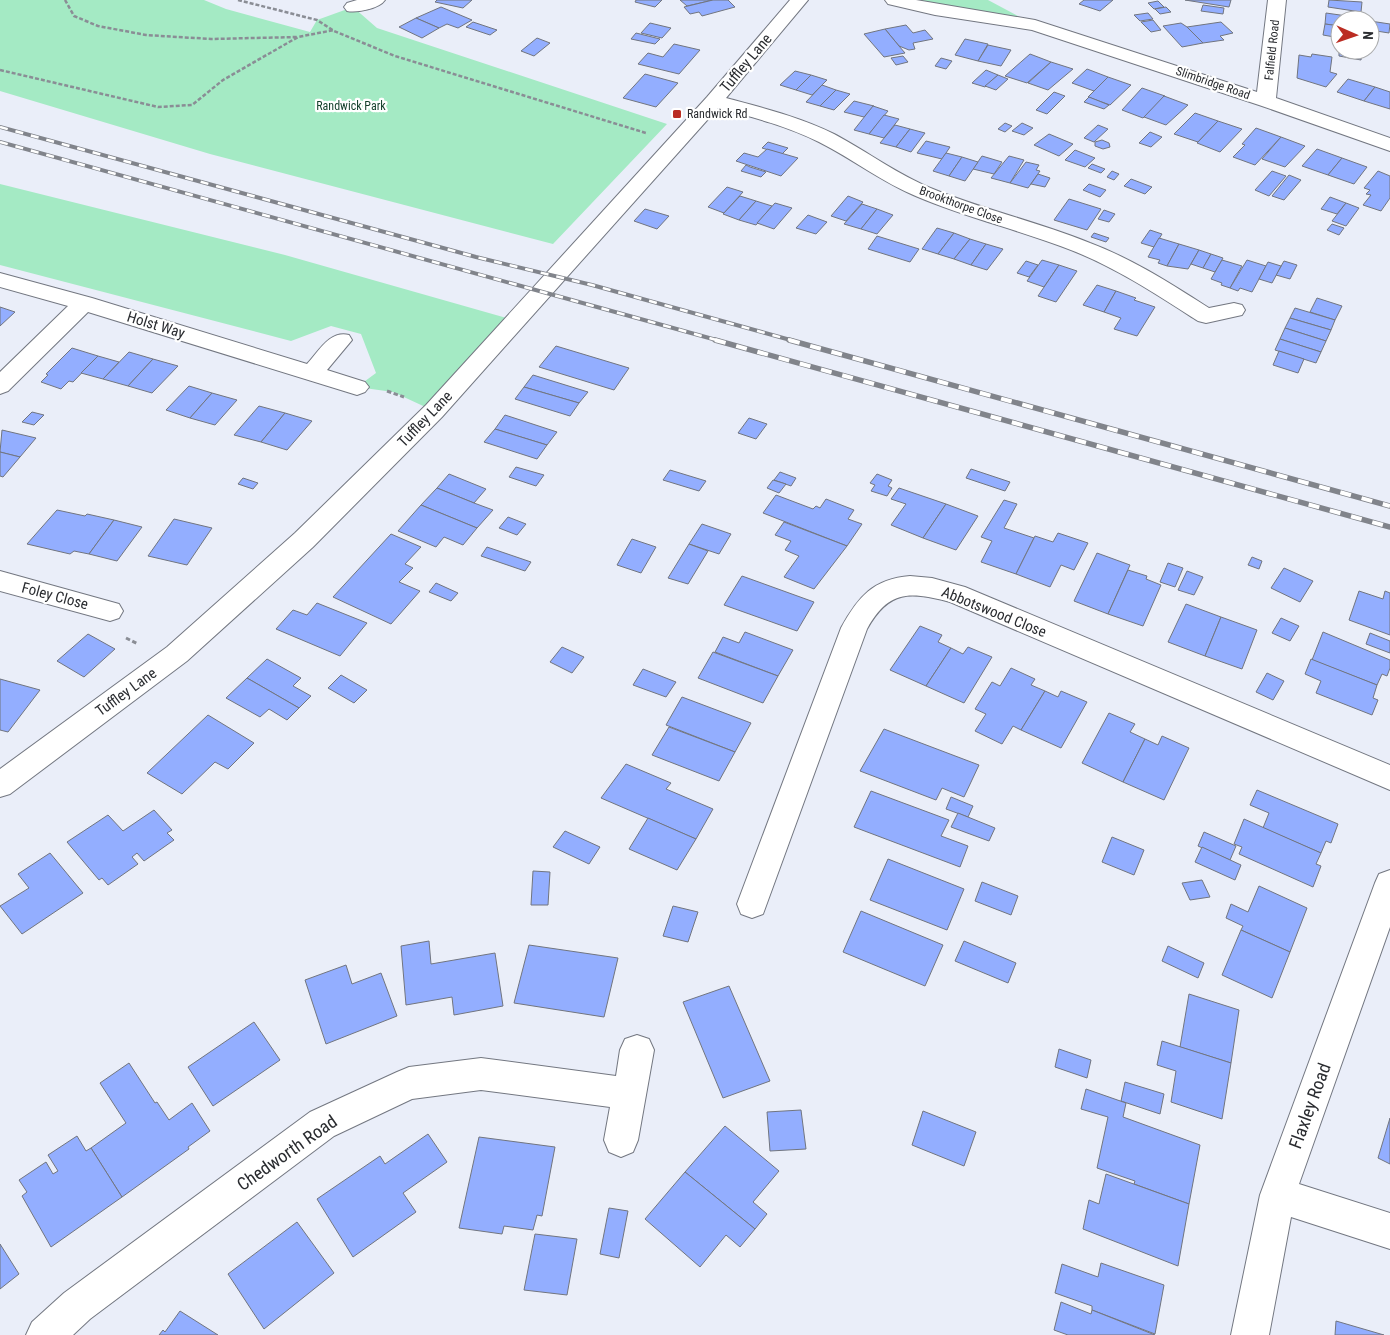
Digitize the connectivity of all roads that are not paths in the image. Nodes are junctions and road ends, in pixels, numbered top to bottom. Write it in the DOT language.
graph roads {
  1 [pos="376,0"];
  2 [pos="799,0"];
  3 [pos="894,0"];
  4 [pos="988,0"];
  5 [pos="1277,0"];
  6 [pos="353,7"];
  7 [pos="1035,25"];
  8 [pos="714,101"];
  9 [pos="1266,101"];
  10 [pos="1390,145"];
  11 [pos="0,280"];
  12 [pos="84,303"];
  13 [pos="1234,310"];
  14 [pos="341,340"];
  15 [pos="312,373"];
  16 [pos="0,386"];
  17 [pos="357,387"];
  18 [pos="0,581"];
  19 [pos="110,610"];
  20 [pos="1390,778"];
  21 [pos="0,785"];
  22 [pos="1390,883"];
  23 [pos="752,904"];
  24 [pos="637,1050"];
  25 [pos="629,1094"];
  26 [pos="620,1140"];
  27 [pos="1278,1195"];
  28 [pos="1390,1231"];
  29 [pos="45,1335"];
  30 [pos="1250,1335"];
  1 -- 6 [label="street"];
  2 -- 8 [label="street, Tuffley Lane"];
  3 -- 7 [label="street, Slimbridge Road"];
  4 -- 7 [label="street, Slimbridge Road"];
  5 -- 9 [label="street, Falfield Road"];
  7 -- 9 [label="street, Slimbridge Road"];
  8 -- 13 [label="street, Brookthorpe Close"];
  8 -- 21 [label="street, Tuffley Lane"];
  9 -- 10 [label="street, Slimbridge Road"];
  11 -- 12 [label="street, Holst Way"];
  12 -- 15 [label="street, Holst Way"];
  12 -- 16 [label="street"];
  14 -- 15 [label="street"];
  15 -- 17 [label="street, Holst Way"];
  18 -- 19 [label="street, Foley Close"];
  20 -- 23 [label="street, Abbotswood Close"];
  22 -- 27 [label="street, Flaxley Road"];
  24 -- 25 [label="street"];
  25 -- 26 [label="street"];
  25 -- 29 [label="street, Chedworth Road"];
  27 -- 28 [label="street"];
  27 -- 30 [label="street, Flaxley Road"];
}
